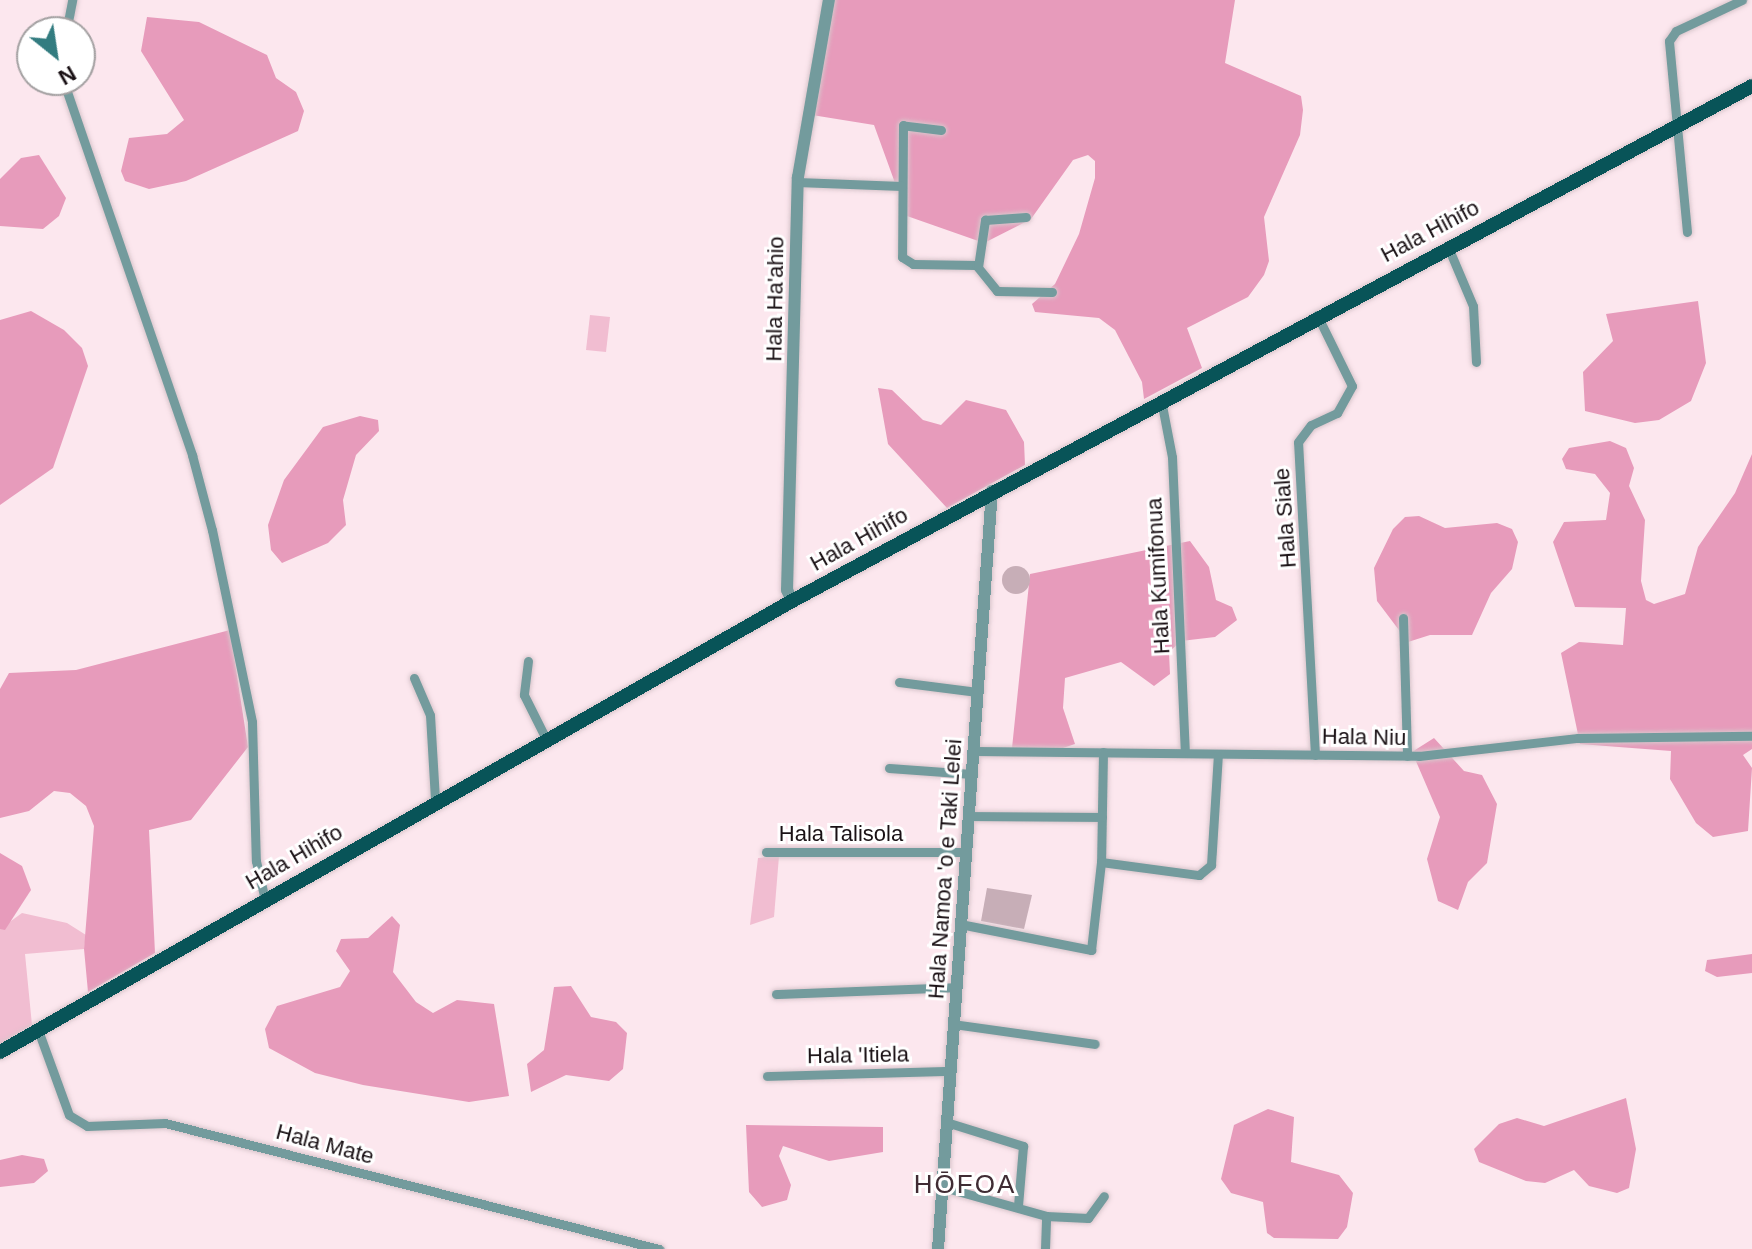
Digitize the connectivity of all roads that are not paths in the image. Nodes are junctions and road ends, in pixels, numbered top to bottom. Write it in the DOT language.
graph roads {
  1 [pos="829,0"];
  2 [pos="1742,0"];
  3 [pos="1752,86"];
  4 [pos="69,96"];
  5 [pos="1677,126"];
  6 [pos="941,130"];
  7 [pos="797,182"];
  8 [pos="902,186"];
  9 [pos="1026,217"];
  10 [pos="1687,232"];
  11 [pos="1448,247"];
  12 [pos="978,267"];
  13 [pos="1052,292"];
  14 [pos="1317,315"];
  15 [pos="1476,362"];
  16 [pos="1161,400"];
  17 [pos="992,491"];
  18 [pos="792,601"];
  19 [pos="1403,618"];
  20 [pos="528,661"];
  21 [pos="414,678"];
  22 [pos="899,682"];
  23 [pos="977,692"];
  24 [pos="1752,736"];
  25 [pos="545,737"];
  26 [pos="974,751"];
  27 [pos="1103,752"];
  28 [pos="1185,753"];
  29 [pos="1218,754"];
  30 [pos="1315,755"];
  31 [pos="1407,756"];
  32 [pos="889,768"];
  33 [pos="972,774"];
  34 [pos="435,800"];
  35 [pos="968,816"];
  36 [pos="1102,817"];
  37 [pos="766,852"];
  38 [pos="965,852"];
  39 [pos="1101,862"];
  40 [pos="265,899"];
  41 [pos="960,924"];
  42 [pos="956,987"];
  43 [pos="776,994"];
  44 [pos="953,1024"];
  45 [pos="38,1030"];
  46 [pos="1095,1044"];
  47 [pos="0,1052"];
  48 [pos="949,1071"];
  49 [pos="767,1076"];
  50 [pos="946,1122"];
  51 [pos="943,1187"];
  52 [pos="1104,1196"];
  53 [pos="1018,1205"];
  54 [pos="1046,1216"];
  55 [pos="659,1249"];
  56 [pos="938,1249"];
  57 [pos="1045,1249"];
  1 -- 7 [label="street, Hala Ha'ahio"];
  2 -- 5 [label="street"];
  3 -- 5 [label="main road, Hala Hihifo"];
  4 -- 40 [label="street"];
  5 -- 10 [label="street"];
  5 -- 11 [label="main road, Hala Hihifo"];
  6 -- 8 [label="street"];
  7 -- 8 [label="street"];
  7 -- 18 [label="street, Hala Ha'ahio"];
  8 -- 12 [label="street"];
  9 -- 12 [label="street"];
  11 -- 14 [label="main road, Hala Hihifo"];
  11 -- 15 [label="street"];
  12 -- 13 [label="street"];
  14 -- 16 [label="main road, Hala Hihifo"];
  14 -- 30 [label="street, Hala Siale"];
  16 -- 17 [label="main road, Hala Hihifo"];
  16 -- 28 [label="street, Hala Kumifonua"];
  17 -- 18 [label="main road, Hala Hihifo"];
  17 -- 23 [label="street, Hala Namoa 'o e Taki Lelei"];
  18 -- 25 [label="main road, Hala Hihifo"];
  19 -- 31 [label="street"];
  20 -- 25 [label="street"];
  21 -- 34 [label="street"];
  22 -- 23 [label="street"];
  23 -- 26 [label="street, Hala Namoa 'o e Taki Lelei"];
  24 -- 31 [label="street, Hala Niu"];
  25 -- 34 [label="main road, Hala Hihifo"];
  26 -- 27 [label="street, Hala Niu"];
  26 -- 33 [label="street, Hala Namoa 'o e Taki Lelei"];
  27 -- 28 [label="street, Hala Niu"];
  27 -- 36 [label="street"];
  28 -- 29 [label="street, Hala Niu"];
  29 -- 30 [label="street, Hala Niu"];
  29 -- 39 [label="street"];
  30 -- 31 [label="street, Hala Niu"];
  32 -- 33 [label="street"];
  33 -- 35 [label="street, Hala Namoa 'o e Taki Lelei"];
  34 -- 40 [label="main road, Hala Hihifo"];
  35 -- 36 [label="street"];
  35 -- 38 [label="street, Hala Namoa 'o e Taki Lelei"];
  36 -- 39 [label="street"];
  37 -- 38 [label="street, Hala Talisola"];
  38 -- 41 [label="street, Hala Namoa 'o e Taki Lelei"];
  39 -- 41 [label="street"];
  40 -- 45 [label="main road, Hala Hihifo"];
  41 -- 42 [label="street, Hala Namoa 'o e Taki Lelei"];
  42 -- 43 [label="street"];
  42 -- 44 [label="street, Hala Namoa 'o e Taki Lelei"];
  44 -- 46 [label="street"];
  44 -- 48 [label="street, Hala Namoa 'o e Taki Lelei"];
  45 -- 47 [label="main road, Hala Hihifo"];
  45 -- 55 [label="street, Hala Mate"];
  48 -- 49 [label="street, Hala 'Itiela"];
  48 -- 50 [label="street, Hala Namoa 'o e Taki Lelei"];
  50 -- 51 [label="street, Hala Namoa 'o e Taki Lelei"];
  50 -- 53 [label="street"];
  51 -- 53 [label="street"];
  51 -- 56 [label="street, Hala Namoa 'o e Taki Lelei"];
  52 -- 54 [label="street"];
  53 -- 54 [label="street"];
  54 -- 57 [label="street"];
}
